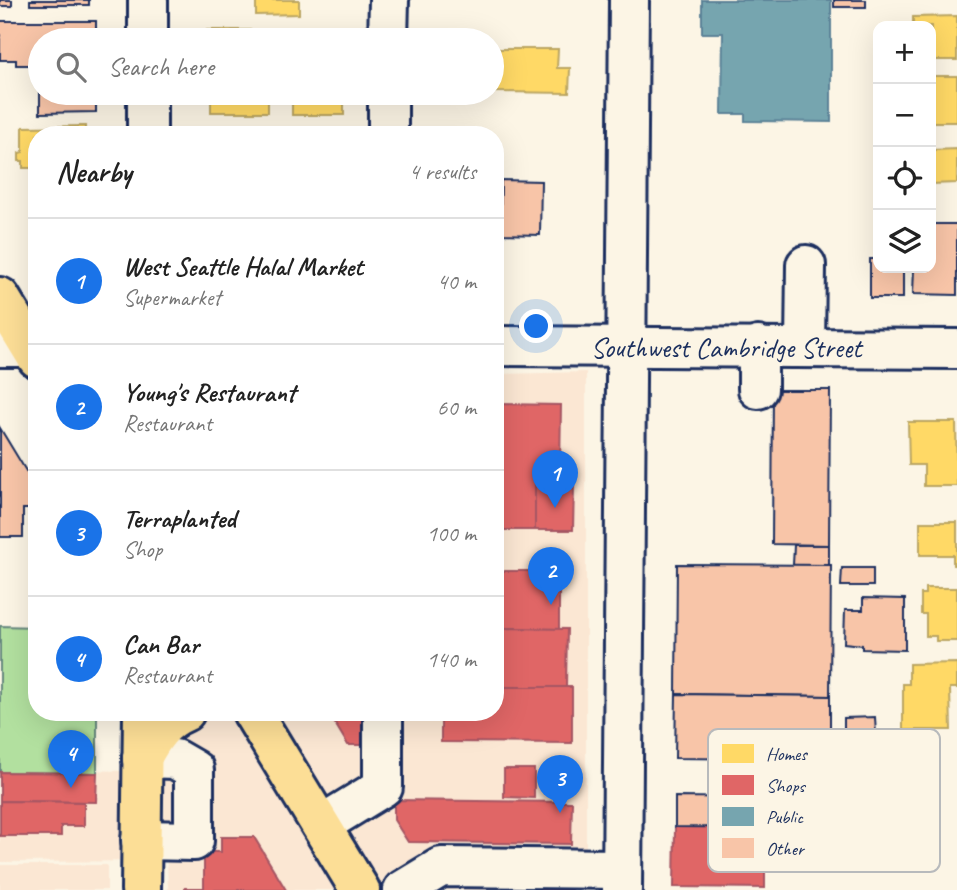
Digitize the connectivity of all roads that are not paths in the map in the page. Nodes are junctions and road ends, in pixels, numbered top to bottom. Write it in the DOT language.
graph roads {
  1 [pos="148,0"];
  2 [pos="388,0"];
  3 [pos="629,0"];
  4 [pos="148,28"];
  5 [pos="388,28"];
  6 [pos="147,105"];
  7 [pos="388,105"];
  8 [pos="147,126"];
  9 [pos="388,126"];
  10 [pos="806,265"];
  11 [pos="0,297"];
  12 [pos="504,346"];
  13 [pos="626,346"];
  14 [pos="758,346"];
  15 [pos="805,347"];
  16 [pos="957,349"];
  17 [pos="26,350"];
  18 [pos="758,389"];
  19 [pos="143,721"];
  20 [pos="170,721"];
  21 [pos="252,721"];
  22 [pos="383,721"];
  23 [pos="142,758"];
  24 [pos="321,825"];
  25 [pos="141,840"];
  26 [pos="622,879"];
  27 [pos="141,890"];
  28 [pos="360,890"];
  29 [pos="403,890"];
  1 -- 4 [label="street"];
  2 -- 5 [label="street"];
  3 -- 13 [label="street"];
  6 -- 8 [label="street"];
  7 -- 9 [label="street"];
  10 -- 15 [label="street"];
  11 -- 17 [label="main road"];
  12 -- 13 [label="street, Southwest Cambridge Street"];
  13 -- 14 [label="street, Southwest Cambridge Street"];
  13 -- 26 [label="street"];
  14 -- 15 [label="street, Southwest Cambridge Street"];
  14 -- 18 [label="street"];
  15 -- 16 [label="street, Southwest Cambridge Street"];
  19 -- 23 [label="main road"];
  20 -- 23 [label="main road"];
  21 -- 24 [label="main road"];
  22 -- 24 [label="street"];
  23 -- 25 [label="main road"];
  23 -- 25 [label="street"];
  24 -- 28 [label="main road"];
  25 -- 27 [label="main road"];
  26 -- 29 [label="street"];
}
